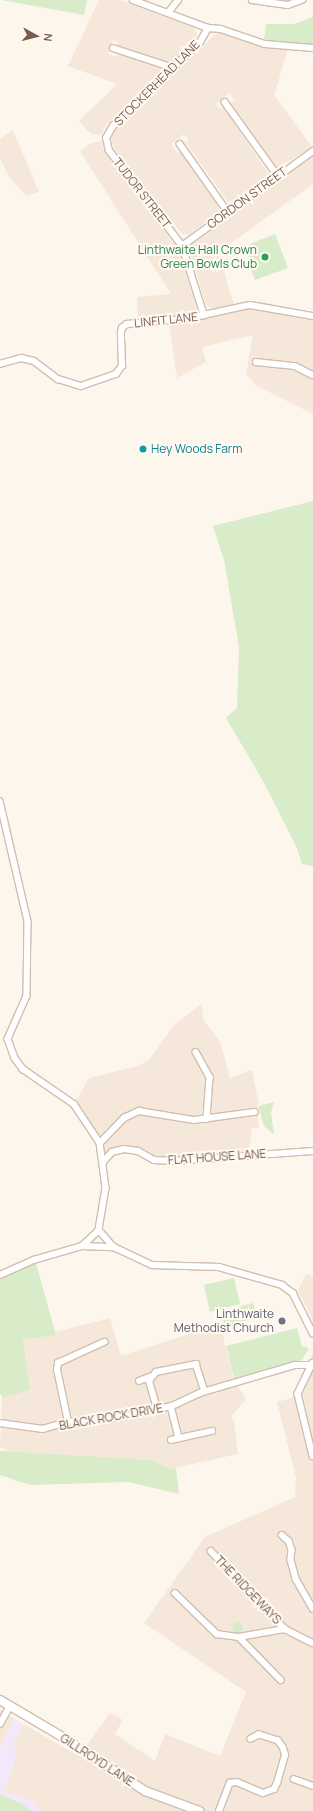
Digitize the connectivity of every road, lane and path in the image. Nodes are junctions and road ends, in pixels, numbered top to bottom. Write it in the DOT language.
graph roads {
  1 [pos="133,0"];
  2 [pos="178,0"];
  3 [pos="252,0"];
  4 [pos="302,0"];
  5 [pos="168,13"];
  6 [pos="208,28"];
  7 [pos="113,48"];
  8 [pos="313,48"];
  9 [pos="174,68"];
  10 [pos="225,102"];
  11 [pos="106,138"];
  12 [pos="180,144"];
  13 [pos="313,151"];
  14 [pos="278,176"];
  15 [pos="228,212"];
  16 [pos="182,246"];
  17 [pos="204,316"];
  18 [pos="313,316"];
  19 [pos="256,362"];
  20 [pos="0,364"];
  21 [pos="313,375"];
  22 [pos="0,802"];
  23 [pos="196,1052"];
  24 [pos="254,1112"];
  25 [pos="207,1120"];
  26 [pos="100,1144"];
  27 [pos="313,1151"];
  28 [pos="103,1162"];
  29 [pos="99,1230"];
  30 [pos="82,1246"];
  31 [pos="114,1247"];
  32 [pos="0,1275"];
  33 [pos="313,1333"];
  34 [pos="104,1342"];
  35 [pos="312,1364"];
  36 [pos="149,1377"];
  37 [pos="139,1381"];
  38 [pos="205,1391"];
  39 [pos="171,1406"];
  40 [pos="157,1409"];
  41 [pos="0,1422"];
  42 [pos="68,1422"];
  43 [pos="212,1431"];
  44 [pos="179,1438"];
  45 [pos="171,1440"];
  46 [pos="313,1456"];
  47 [pos="282,1535"];
  48 [pos="212,1551"];
  49 [pos="174,1594"];
  50 [pos="313,1608"];
  51 [pos="285,1629"];
  52 [pos="239,1637"];
  53 [pos="313,1643"];
  54 [pos="281,1680"];
  55 [pos="0,1700"];
  56 [pos="10,1706"];
  57 [pos="0,1724"];
  58 [pos="251,1739"];
  59 [pos="294,1779"];
  60 [pos="313,1786"];
  61 [pos="199,1811"];
  62 [pos="219,1811"];
  1 -- 5 [label="street"];
  2 -- 5 [label="street"];
  3 -- 4 [label="street"];
  5 -- 6 [label="street"];
  6 -- 8 [label="street"];
  6 -- 9 [label="street, STOCKERHEAD LANE"];
  7 -- 9 [label="street"];
  9 -- 11 [label="street, STOCKERHEAD LANE"];
  10 -- 14 [label="street"];
  11 -- 16 [label="street, TUDOR STREET"];
  12 -- 15 [label="street"];
  13 -- 14 [label="street, GORDON STREET"];
  14 -- 15 [label="street, GORDON STREET"];
  15 -- 16 [label="street, GORDON STREET"];
  16 -- 17 [label="street, TUDOR STREET"];
  17 -- 18 [label="street, LINFIT LANE"];
  17 -- 20 [label="street, LINFIT LANE"];
  19 -- 21 [label="street"];
  22 -- 26 [label="street"];
  23 -- 25 [label="street"];
  24 -- 25 [label="street"];
  25 -- 26 [label="street"];
  26 -- 28 [label="street"];
  27 -- 28 [label="street, FLAT HOUSE LANE"];
  28 -- 29 [label="street"];
  29 -- 30 [label="street"];
  29 -- 31 [label="street"];
  30 -- 31 [label="street"];
  30 -- 32 [label="street"];
  31 -- 33 [label="street"];
  34 -- 42 [label="street"];
  35 -- 38 [label="street, BLACK ROCK DRIVE"];
  35 -- 46 [label="street"];
  36 -- 37 [label="street"];
  36 -- 38 [label="street"];
  36 -- 40 [label="street"];
  38 -- 39 [label="street, BLACK ROCK DRIVE"];
  39 -- 40 [label="street, BLACK ROCK DRIVE"];
  39 -- 44 [label="street"];
  40 -- 42 [label="street, BLACK ROCK DRIVE"];
  41 -- 42 [label="street, BLACK ROCK DRIVE"];
  43 -- 44 [label="street"];
  44 -- 45 [label="street"];
  47 -- 50 [label="street"];
  48 -- 51 [label="street, THE RIDGEWAYS"];
  49 -- 52 [label="street, THE RIDGEWAYS"];
  51 -- 52 [label="street, THE RIDGEWAYS"];
  51 -- 53 [label="street, THE RIDGEWAYS"];
  52 -- 54 [label="street"];
  55 -- 56 [label="street, GILLROYD LANE"];
  56 -- 57 [label="street"];
  56 -- 61 [label="street, GILLROYD LANE"];
  58 -- 62 [label="street"];
  59 -- 60 [label="street"];
}
